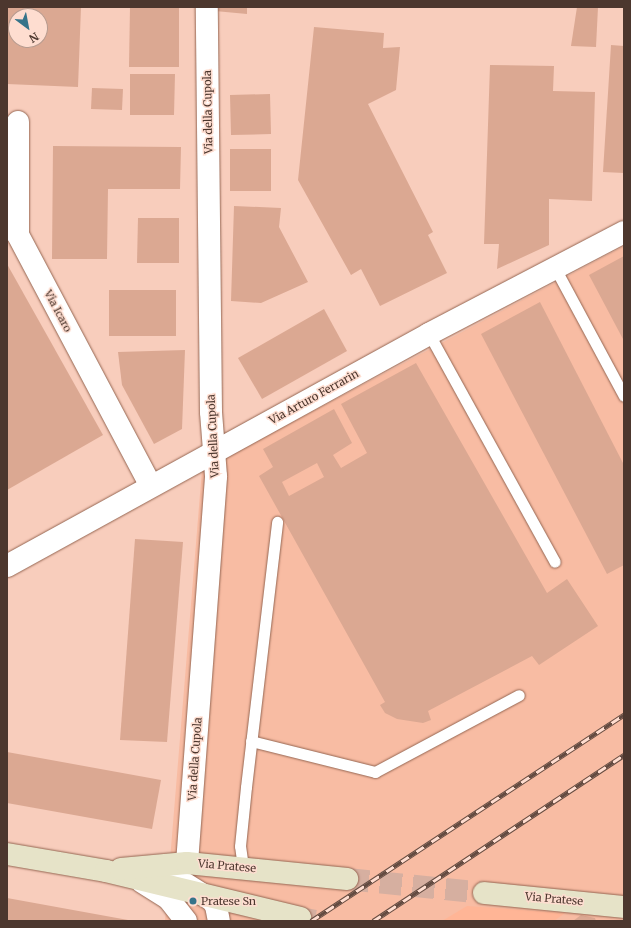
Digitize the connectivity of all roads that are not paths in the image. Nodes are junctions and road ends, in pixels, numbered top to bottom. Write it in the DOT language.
graph roads {
  1 [pos="207,7"];
  2 [pos="18,122"];
  3 [pos="624,232"];
  4 [pos="555,268"];
  5 [pos="428,334"];
  6 [pos="624,396"];
  7 [pos="216,450"];
  8 [pos="151,486"];
  9 [pos="278,522"];
  10 [pos="555,562"];
  11 [pos="7,566"];
  12 [pos="520,695"];
  13 [pos="251,741"];
  14 [pos="7,854"];
  15 [pos="187,863"];
  16 [pos="157,866"];
  17 [pos="242,867"];
  18 [pos="106,871"];
  19 [pos="136,878"];
  20 [pos="347,879"];
  21 [pos="484,893"];
  22 [pos="207,896"];
  23 [pos="624,907"];
  24 [pos="186,921"];
  25 [pos="219,921"];
  26 [pos="270,921"];
  1 -- 7 [label="street, Via della Cupola"];
  2 -- 8 [label="street, Via Icaro"];
  3 -- 4 [label="street, Via Arturo Ferrarin"];
  4 -- 5 [label="street, Via Arturo Ferrarin"];
  4 -- 6 [label="lane"];
  5 -- 7 [label="street, Via Arturo Ferrarin"];
  5 -- 10 [label="lane"];
  7 -- 8 [label="street, Via Arturo Ferrarin"];
  7 -- 15 [label="street, Via della Cupola"];
  8 -- 11 [label="street, Via Arturo Ferrarin"];
  9 -- 13 [label="lane"];
  12 -- 13 [label="lane"];
  13 -- 17 [label="lane"];
  14 -- 18 [label="main road, Via Pratese"];
  15 -- 16 [label="main road, Via Pratese"];
  15 -- 17 [label="main road, Via Pratese"];
  16 -- 18 [label="main road, Via Pratese"];
  16 -- 22 [label="street"];
  17 -- 20 [label="main road, Via Pratese"];
  18 -- 19 [label="main road, Via Pratese"];
  19 -- 22 [label="main road, Via Pratese"];
  19 -- 24 [label="street"];
  21 -- 23 [label="main road, Via Pratese"];
  22 -- 25 [label="street"];
  22 -- 26 [label="main road, Via Pratese"];
}
